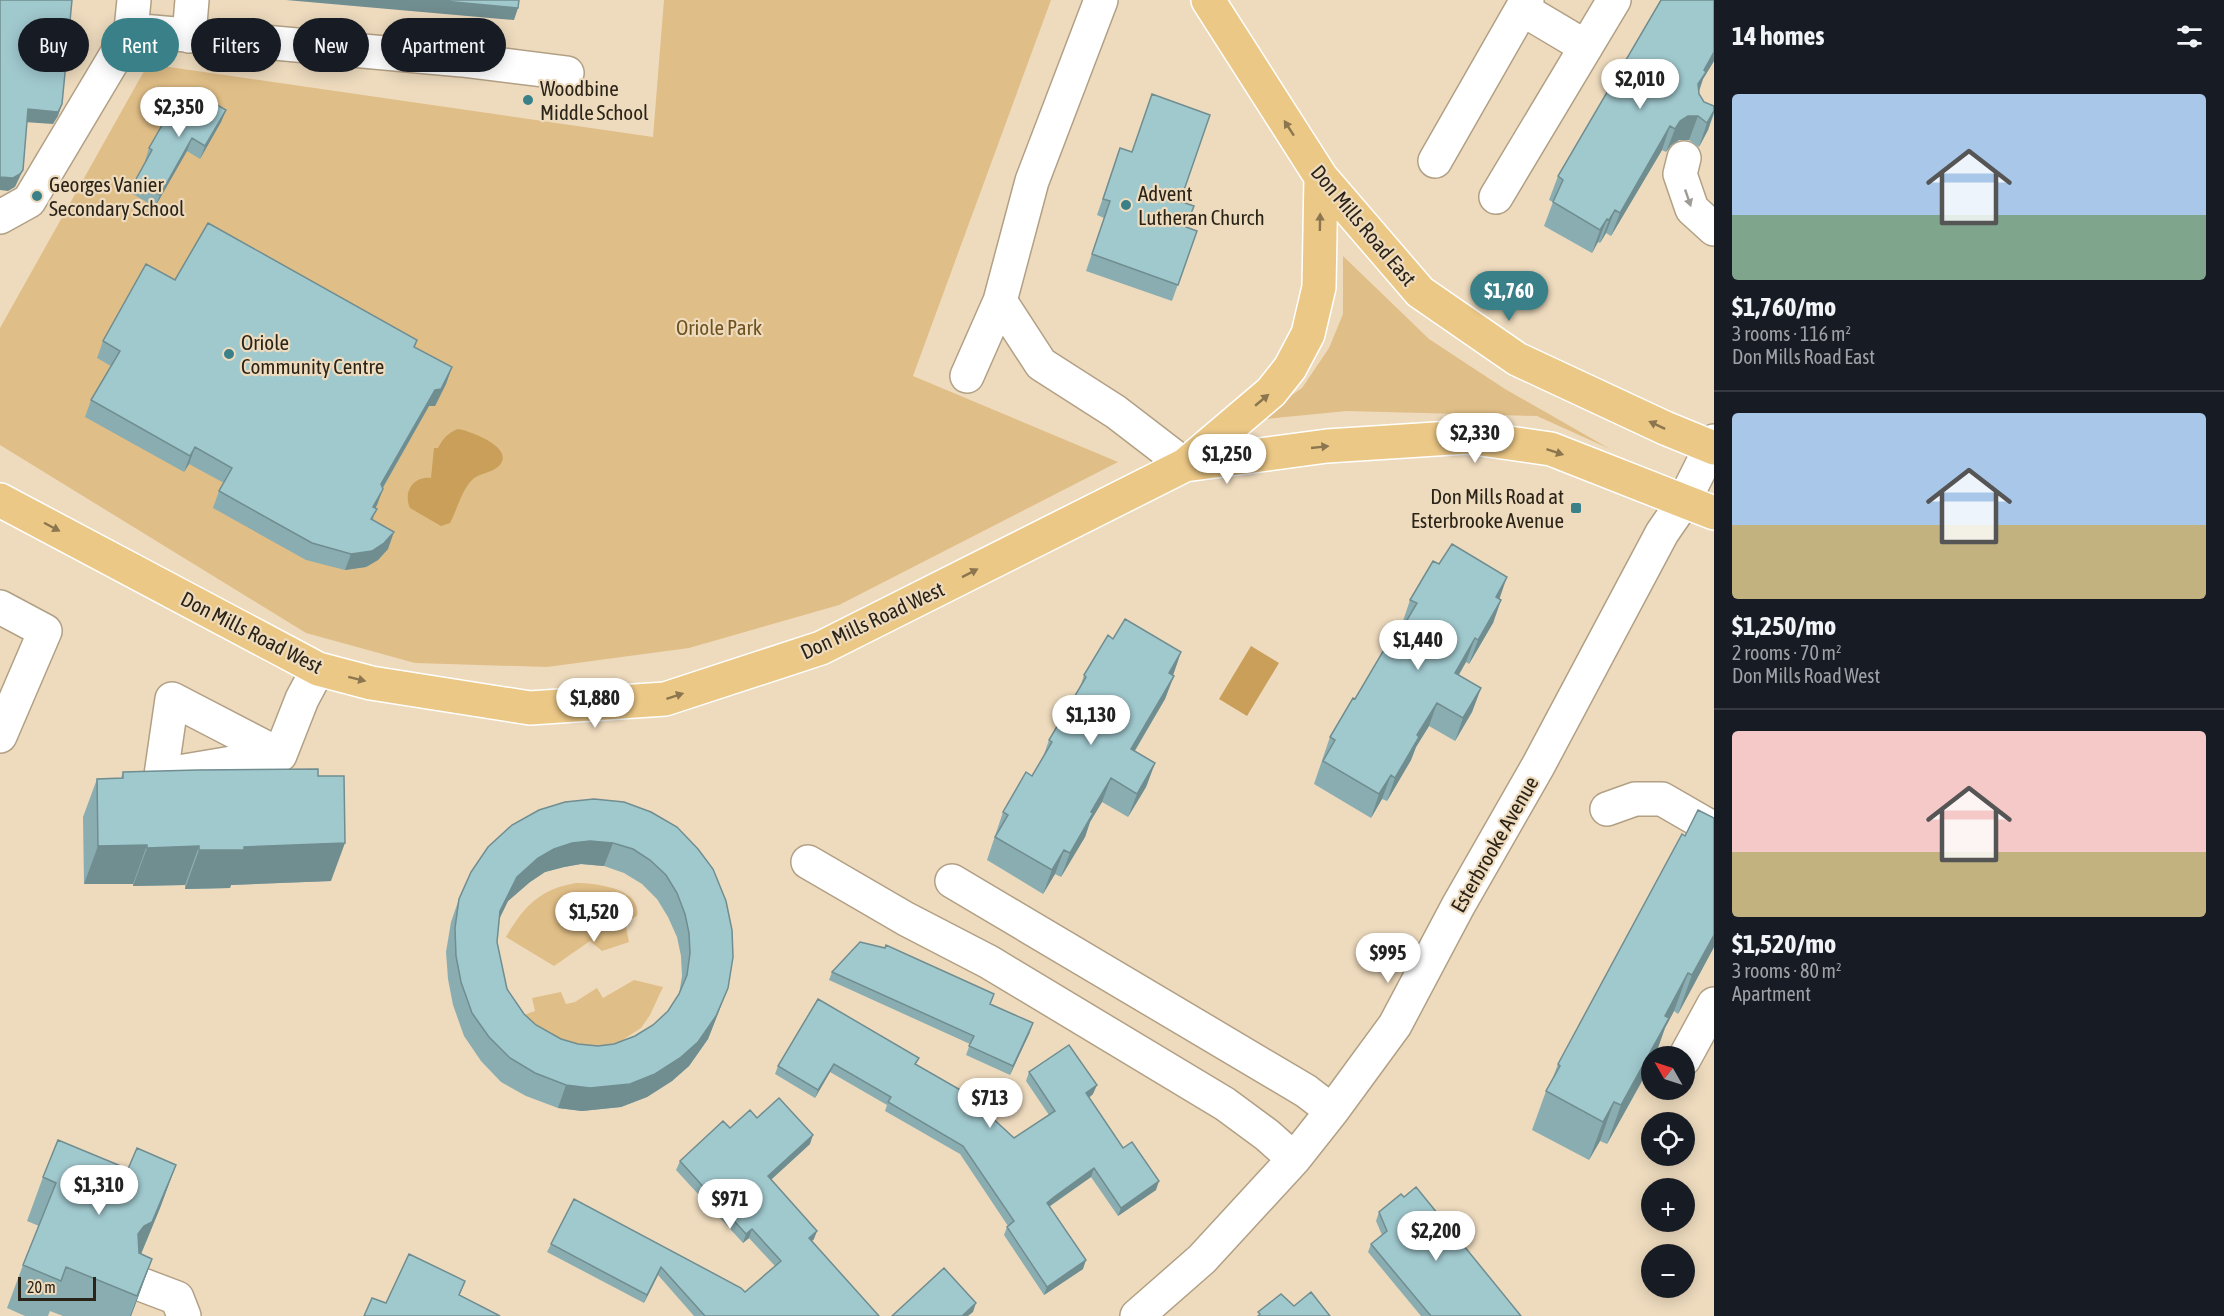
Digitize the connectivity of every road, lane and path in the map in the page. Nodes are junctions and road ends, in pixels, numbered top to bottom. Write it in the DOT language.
graph roads {
  1 [pos="192,0"];
  2 [pos="1101,0"];
  3 [pos="1208,0"];
  4 [pos="1614,0"];
  5 [pos="1525,4"];
  6 [pos="132,15"];
  7 [pos="189,36"];
  8 [pos="1586,47"];
  9 [pos="567,73"];
  10 [pos="1684,158"];
  11 [pos="1435,161"];
  12 [pos="1321,177"];
  13 [pos="1496,197"];
  14 [pos="0,217"];
  15 [pos="1714,229"];
  16 [pos="1000,301"];
  17 [pos="967,376"];
  18 [pos="1713,446"];
  19 [pos="1185,465"];
  20 [pos="0,500"];
  21 [pos="1684,501"];
  22 [pos="1714,513"];
  23 [pos="0,607"];
  24 [pos="318,669"];
  25 [pos="0,736"];
  26 [pos="280,755"];
  27 [pos="1607,809"];
  28 [pos="1714,829"];
  29 [pos="808,862"];
  30 [pos="952,881"];
  31 [pos="1714,1004"];
  32 [pos="1691,1046"];
  33 [pos="1332,1111"];
  34 [pos="1294,1159"];
  35 [pos="140,1284"];
  36 [pos="184,1316"];
  37 [pos="1137,1316"];
  1 -- 7 [label="street"];
  2 -- 16 [label="street"];
  12 -- 3 [label="main road, Don Mills Road East, one-way"];
  4 -- 8 [label="street"];
  5 -- 8 [label="street"];
  5 -- 11 [label="street"];
  6 -- 7 [label="street"];
  6 -- 14 [label="street"];
  7 -- 9 [label="street"];
  8 -- 13 [label="street"];
  10 -- 15 [label="street, one-way"];
  18 -- 12 [label="main road, Don Mills Road East, one-way"];
  19 -- 12 [label="main road, one-way"];
  16 -- 17 [label="street"];
  16 -- 19 [label="street"];
  18 -- 21 [label="street, Esterbrooke Avenue"];
  19 -- 21 [label="main road, Don Mills Road West, one-way"];
  24 -- 19 [label="main road, Don Mills Road West, one-way"];
  20 -- 24 [label="main road, Don Mills Road West, one-way"];
  21 -- 22 [label="main road, Don Mills Road West"];
  21 -- 33 [label="street, Esterbrooke Avenue"];
  23 -- 25 [label="street"];
  24 -- 26 [label="street"];
  27 -- 28 [label="street"];
  29 -- 34 [label="street"];
  30 -- 33 [label="street"];
  31 -- 32 [label="street"];
  33 -- 34 [label="street, Esterbrooke Avenue"];
  34 -- 37 [label="street, Esterbrooke Avenue"];
  35 -- 36 [label="street"];
}
